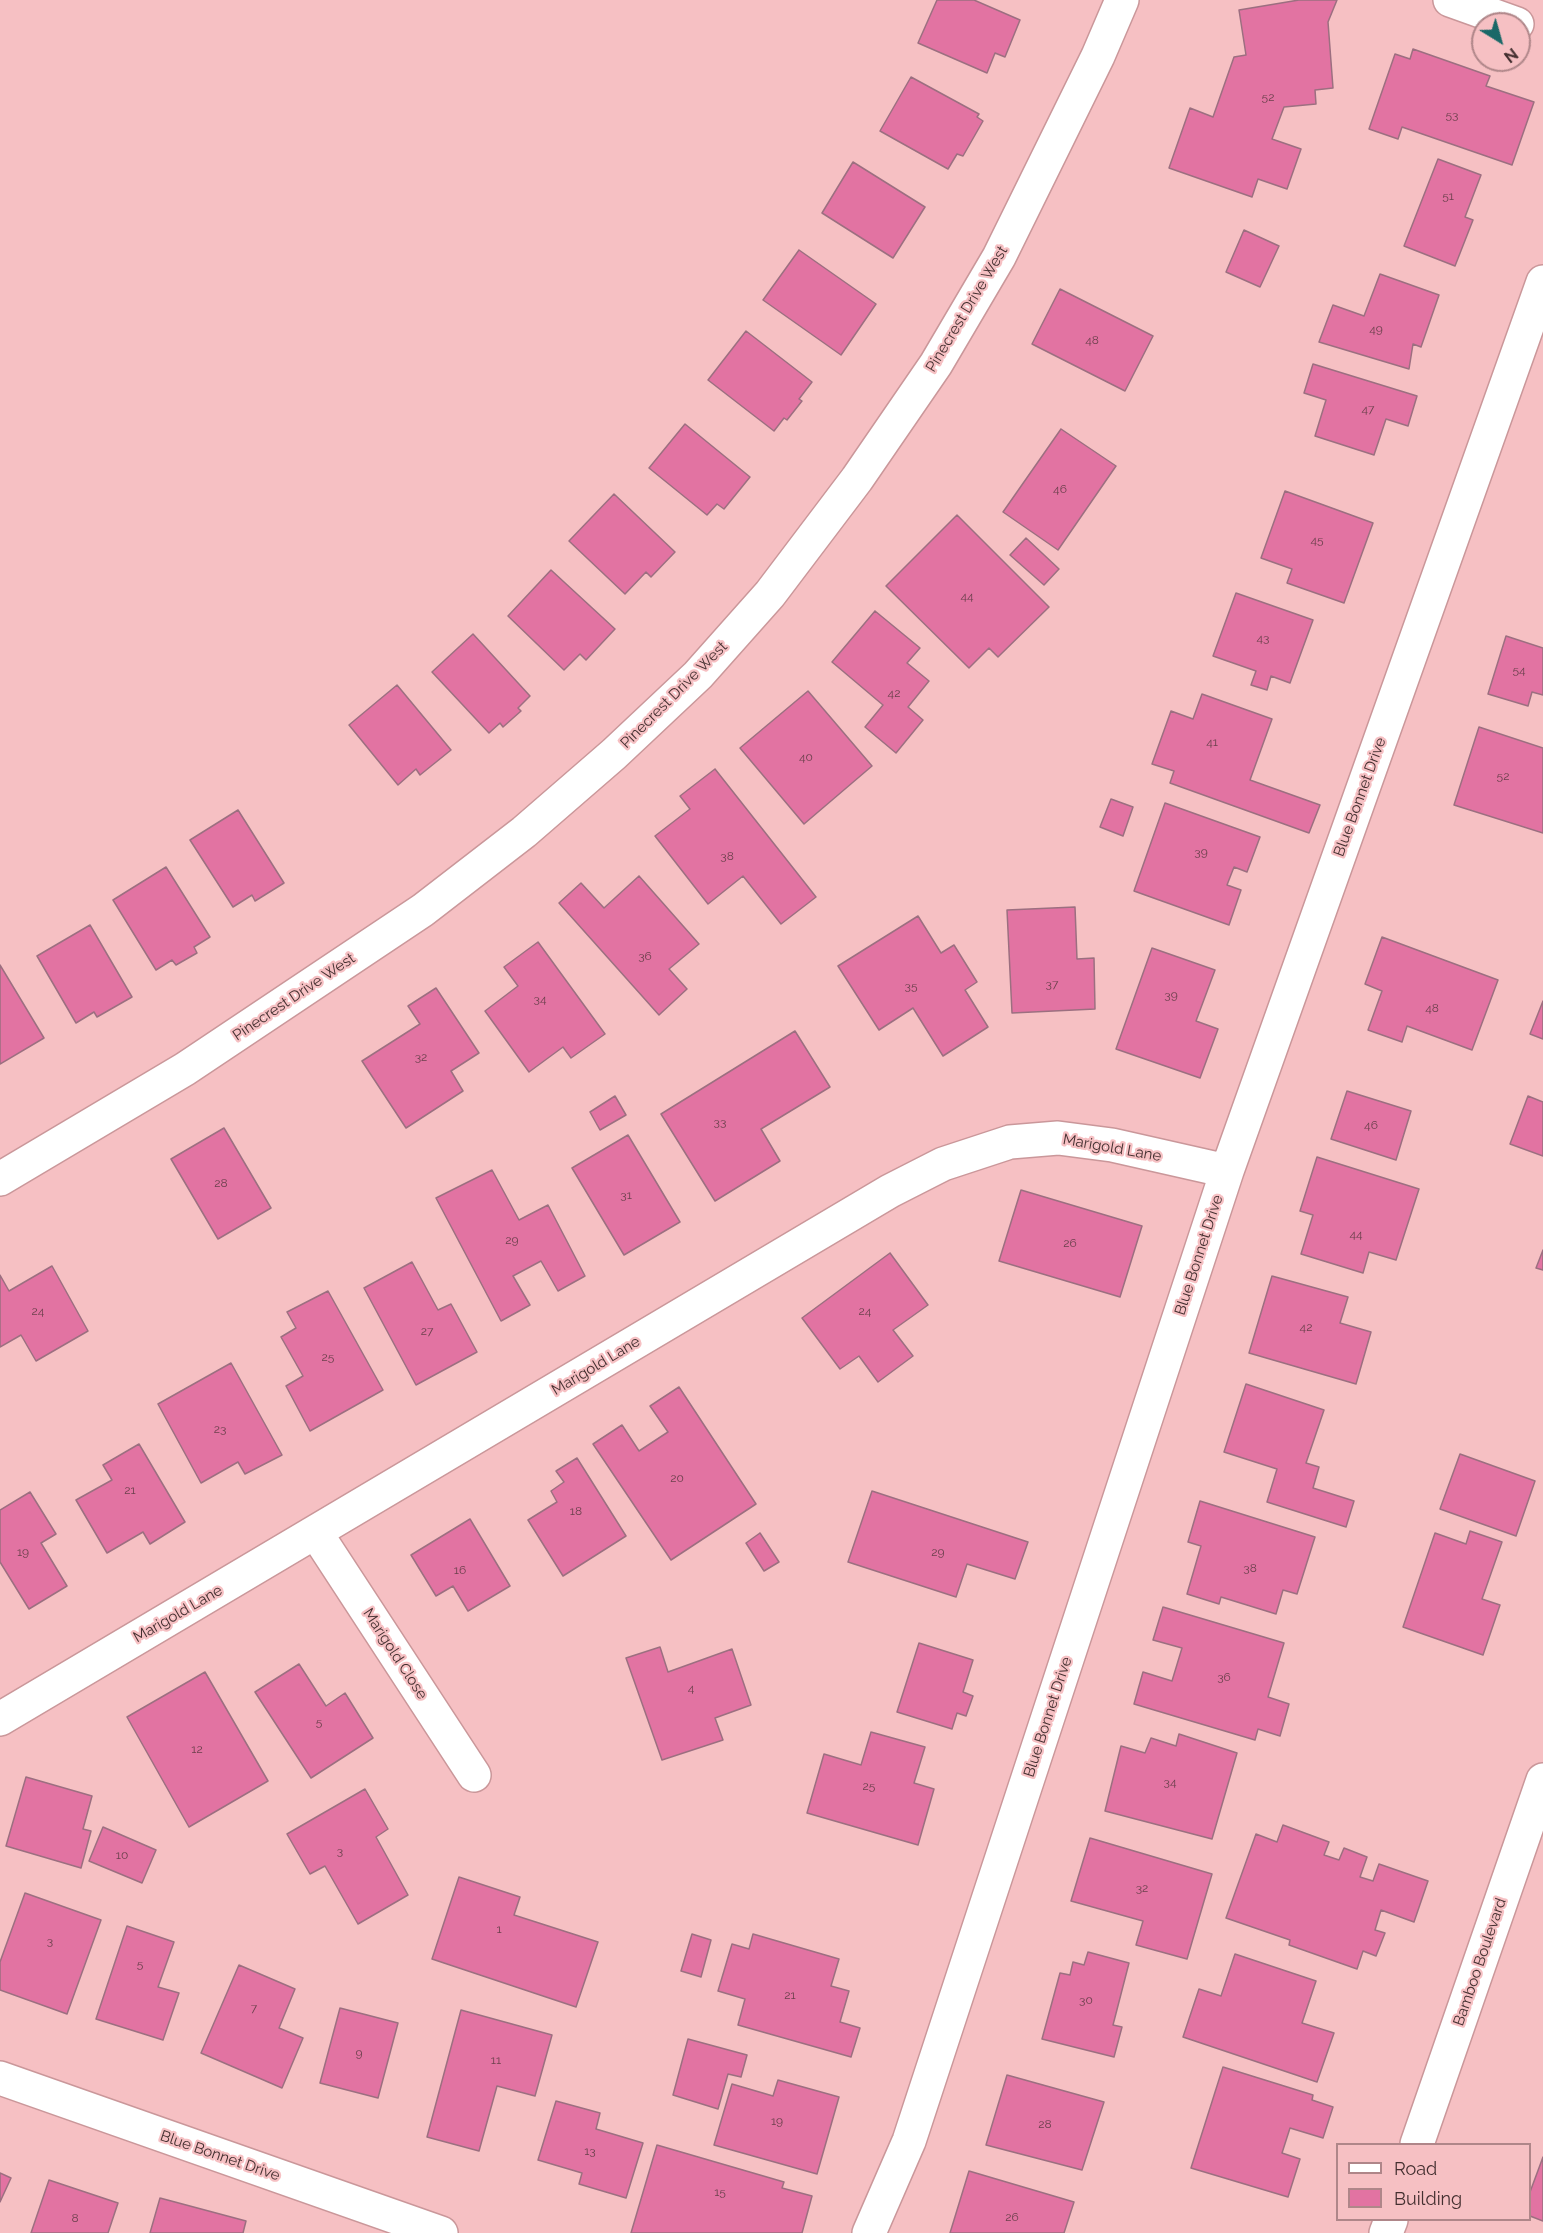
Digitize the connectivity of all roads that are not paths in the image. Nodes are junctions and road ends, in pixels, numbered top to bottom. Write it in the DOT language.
graph roads {
  1 [pos="1122,0"];
  2 [pos="1450,0"];
  3 [pos="1484,12"];
  4 [pos="1543,282"];
  5 [pos="1227,1171"];
  6 [pos="0,1179"];
  7 [pos="316,1533"];
  8 [pos="0,1719"];
  9 [pos="474,1775"];
  10 [pos="1543,1780"];
  11 [pos="0,2078"];
  12 [pos="1418,2143"];
  13 [pos="441,2233"];
  14 [pos="869,2233"];
  1 -- 6 [label="street, Pinecrest Drive West"];
  2 -- 3 [label="street"];
  4 -- 5 [label="street, Blue Bonnet Drive"];
  5 -- 7 [label="street, Marigold Lane"];
  5 -- 14 [label="street, Blue Bonnet Drive"];
  7 -- 8 [label="street, Marigold Lane"];
  7 -- 9 [label="street, Marigold Close"];
  10 -- 12 [label="street, Bamboo Boulevard"];
  11 -- 13 [label="street, Blue Bonnet Drive"];
}
